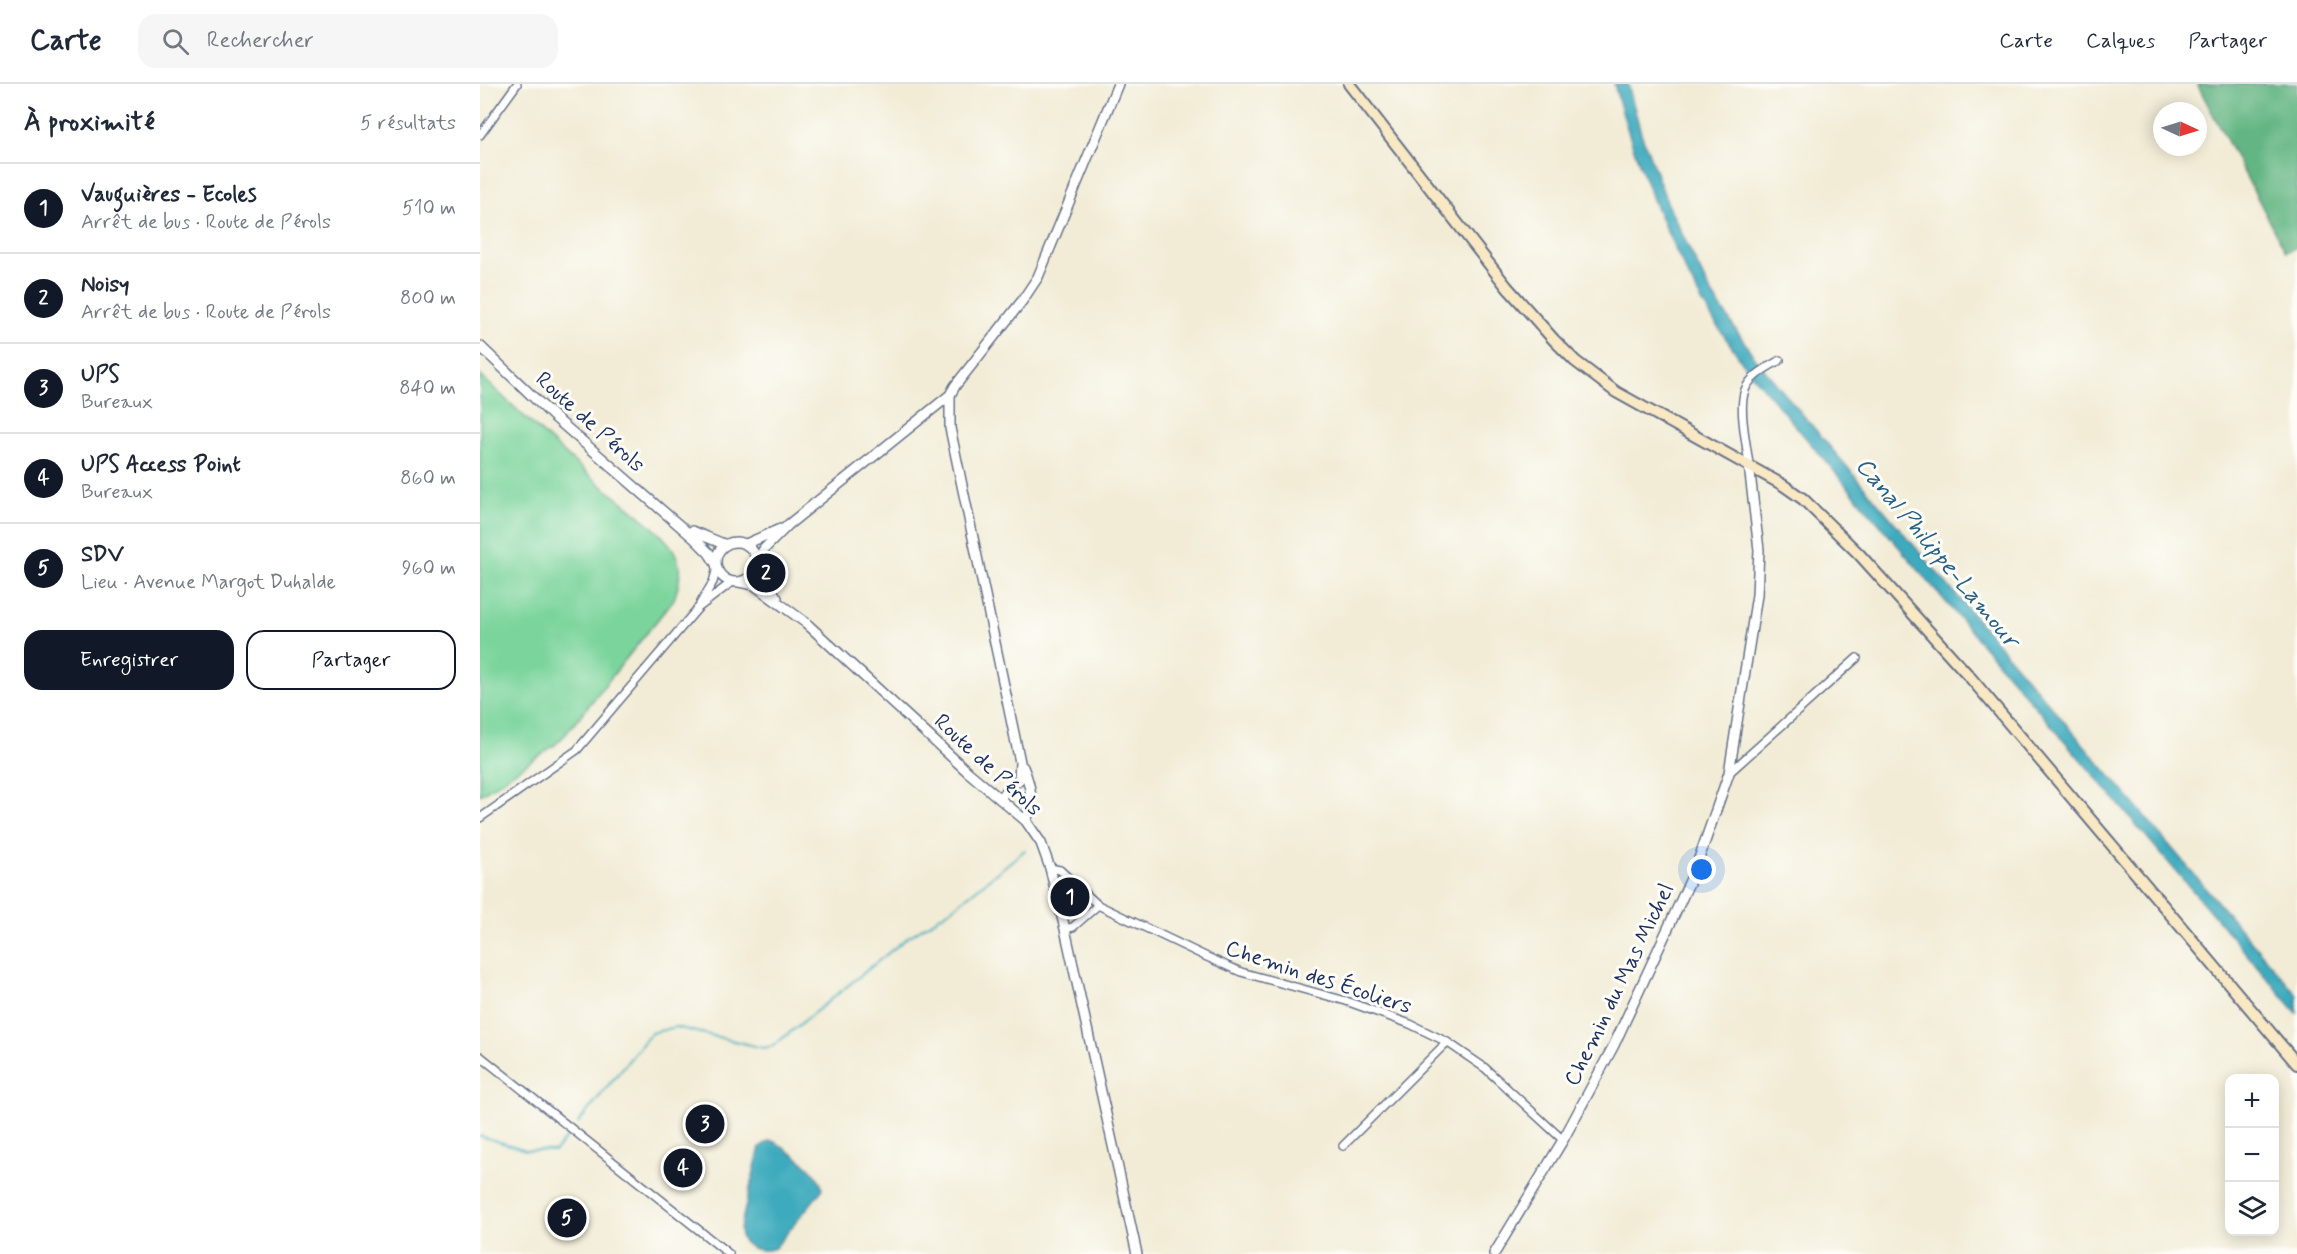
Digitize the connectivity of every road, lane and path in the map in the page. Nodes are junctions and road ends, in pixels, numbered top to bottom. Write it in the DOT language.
graph roads {
  1 [pos="517,84"];
  2 [pos="1118,84"];
  3 [pos="1349,84"];
  4 [pos="480,135"];
  5 [pos="480,346"];
  6 [pos="1780,360"];
  7 [pos="950,395"];
  8 [pos="1749,465"];
  9 [pos="678,523"];
  10 [pos="788,525"];
  11 [pos="726,544"];
  12 [pos="746,544"];
  13 [pos="756,564"];
  14 [pos="717,566"];
  15 [pos="736,582"];
  16 [pos="780,602"];
  17 [pos="698,608"];
  18 [pos="1857,658"];
  19 [pos="1020,762"];
  20 [pos="1729,773"];
  21 [pos="999,798"];
  22 [pos="480,818"];
  23 [pos="1026,821"];
  24 [pos="1050,867"];
  25 [pos="1098,905"];
  26 [pos="1065,929"];
  27 [pos="1447,1042"];
  28 [pos="480,1056"];
  29 [pos="2297,1064"];
  30 [pos="1563,1140"];
  31 [pos="1343,1146"];
  32 [pos="729,1254"];
  33 [pos="1137,1254"];
  34 [pos="1494,1254"];
  1 -- 4 [label="street"];
  2 -- 7 [label="street"];
  3 -- 8 [label="main road"];
  5 -- 9 [label="street, Route de Pérols"];
  6 -- 8 [label="street"];
  7 -- 10 [label="street"];
  7 -- 19 [label="street"];
  8 -- 20 [label="street, Chemin du Mas Michel"];
  8 -- 29 [label="main road"];
  9 -- 11 [label="street, Route de Pérols"];
  9 -- 14 [label="street, Route de Pérols"];
  10 -- 12 [label="street"];
  10 -- 13 [label="street"];
  11 -- 12 [label="street"];
  11 -- 14 [label="street"];
  12 -- 13 [label="street"];
  13 -- 15 [label="street"];
  13 -- 16 [label="street, Route de Pérols"];
  14 -- 15 [label="street"];
  14 -- 17 [label="street"];
  15 -- 16 [label="street, Route de Pérols"];
  15 -- 17 [label="street"];
  16 -- 21 [label="street, Route de Pérols"];
  17 -- 22 [label="street"];
  18 -- 20 [label="street"];
  19 -- 21 [label="street"];
  19 -- 23 [label="street"];
  20 -- 30 [label="street, Chemin du Mas Michel"];
  21 -- 23 [label="street, Route de Pérols"];
  23 -- 24 [label="street, Route de Pérols"];
  24 -- 25 [label="street, Chemin des Écoliers"];
  24 -- 26 [label="street, Route de Pérols"];
  25 -- 26 [label="street"];
  25 -- 27 [label="street, Chemin des Écoliers"];
  26 -- 33 [label="street, Route de Pérols"];
  27 -- 30 [label="street, Chemin des Écoliers"];
  27 -- 31 [label="street"];
  28 -- 32 [label="street"];
  30 -- 34 [label="street, Chemin du Mas Michel"];
}
